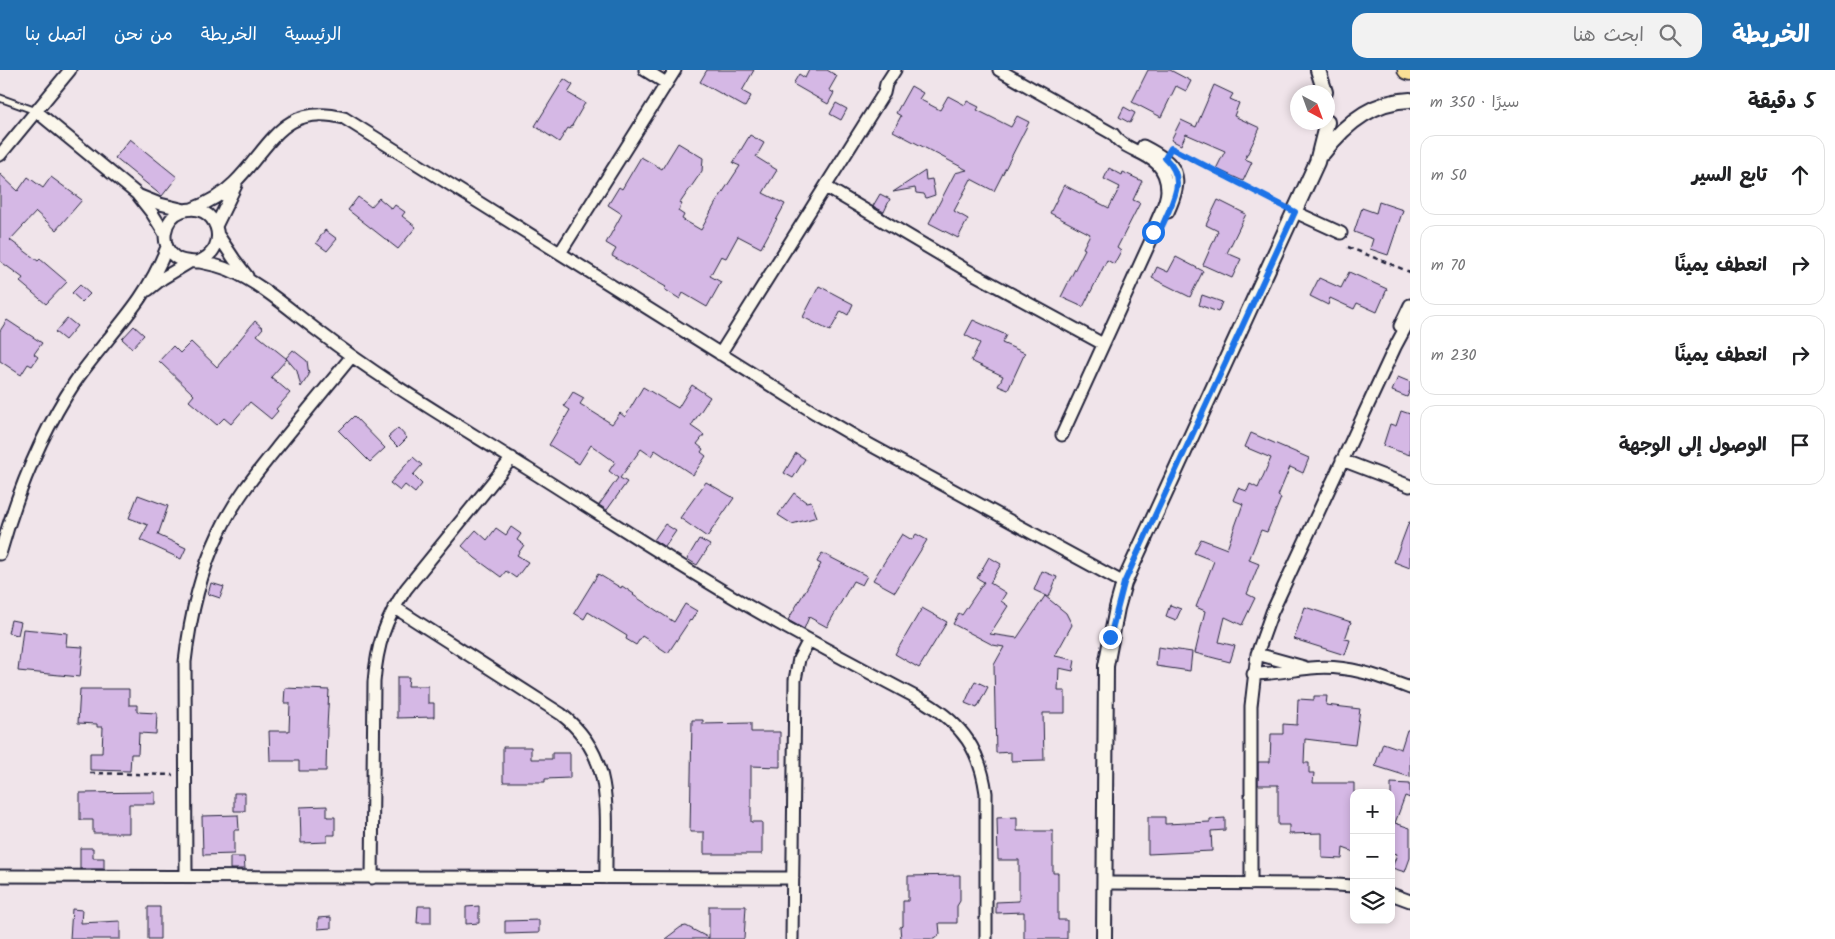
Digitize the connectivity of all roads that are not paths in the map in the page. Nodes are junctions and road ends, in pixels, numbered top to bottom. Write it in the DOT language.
graph roads {
  1 [pos="70,70"];
  2 [pos="645,70"];
  3 [pos="674,70"];
  4 [pos="895,70"];
  5 [pos="902,70"];
  6 [pos="999,70"];
  7 [pos="1318,70"];
  8 [pos="666,84"];
  9 [pos="1323,85"];
  10 [pos="884,93"];
  11 [pos="0,98"];
  12 [pos="1410,100"];
  13 [pos="36,111"];
  14 [pos="1325,130"];
  15 [pos="1113,134"];
  16 [pos="0,155"];
  17 [pos="1317,162"];
  18 [pos="242,174"];
  19 [pos="826,187"];
  20 [pos="137,194"];
  21 [pos="189,210"];
  22 [pos="1295,212"];
  23 [pos="217,231"];
  24 [pos="1341,232"];
  25 [pos="165,234"];
  26 [pos="1152,238"];
  27 [pos="167,247"];
  28 [pos="560,253"];
  29 [pos="192,262"];
  30 [pos="252,281"];
  31 [pos="140,298"];
  32 [pos="1410,305"];
  33 [pos="1410,319"];
  34 [pos="1103,344"];
  35 [pos="1395,346"];
  36 [pos="720,354"];
  37 [pos="352,356"];
  38 [pos="1062,435"];
  39 [pos="512,458"];
  40 [pos="1342,460"];
  41 [pos="1410,486"];
  42 [pos="0,554"];
  43 [pos="1124,583"];
  44 [pos="394,607"];
  45 [pos="809,640"];
  46 [pos="1257,654"];
  47 [pos="1311,668"];
  48 [pos="1253,674"];
  49 [pos="1410,688"];
  50 [pos="186,875"];
  51 [pos="0,876"];
  52 [pos="372,878"];
  53 [pos="606,878"];
  54 [pos="793,878"];
  55 [pos="1104,883"];
  56 [pos="1251,884"];
  57 [pos="1350,886"];
  58 [pos="1395,895"];
  59 [pos="1410,901"];
  60 [pos="792,939"];
  61 [pos="986,939"];
  62 [pos="1104,939"];
  1 -- 13 [label="street"];
  2 -- 8 [label="street"];
  3 -- 8 [label="street"];
  4 -- 10 [label="street"];
  5 -- 10 [label="street"];
  6 -- 15 [label="street"];
  7 -- 9 [label="street"];
  8 -- 28 [label="street"];
  10 -- 19 [label="street"];
  11 -- 13 [label="lane"];
  12 -- 17 [label="street"];
  13 -- 16 [label="street"];
  13 -- 20 [label="street"];
  14 -- 17 [label="street"];
  15 -- 26 [label="street"];
  15 -- 26 [label="street"];
  17 -- 22 [label="street"];
  18 -- 21 [label="street"];
  18 -- 23 [label="street"];
  18 -- 28 [label="street"];
  19 -- 34 [label="street"];
  19 -- 36 [label="street"];
  20 -- 21 [label="street"];
  20 -- 25 [label="street"];
  21 -- 23 [label="street"];
  21 -- 25 [label="street"];
  22 -- 24 [label="street"];
  22 -- 43 [label="street"];
  23 -- 29 [label="street"];
  23 -- 30 [label="street"];
  25 -- 27 [label="street"];
  26 -- 34 [label="street"];
  27 -- 29 [label="street"];
  27 -- 31 [label="street"];
  28 -- 36 [label="street"];
  29 -- 30 [label="street"];
  29 -- 31 [label="street"];
  30 -- 37 [label="street"];
  31 -- 42 [label="street"];
  32 -- 35 [label="street"];
  33 -- 35 [label="street"];
  34 -- 38 [label="street"];
  35 -- 40 [label="street"];
  36 -- 43 [label="street"];
  37 -- 39 [label="street"];
  37 -- 50 [label="street"];
  39 -- 44 [label="street"];
  39 -- 45 [label="street"];
  40 -- 41 [label="street"];
  40 -- 46 [label="street"];
  43 -- 55 [label="street"];
  44 -- 52 [label="street"];
  44 -- 53 [label="street"];
  45 -- 54 [label="street"];
  45 -- 61 [label="street"];
  46 -- 47 [label="street"];
  46 -- 48 [label="street"];
  47 -- 48 [label="street"];
  47 -- 49 [label="street"];
  48 -- 56 [label="street"];
  50 -- 51 [label="street"];
  50 -- 52 [label="street"];
  52 -- 53 [label="street"];
  53 -- 54 [label="street"];
  54 -- 60 [label="street"];
  55 -- 56 [label="street"];
  55 -- 62 [label="street"];
  56 -- 57 [label="street"];
  58 -- 59 [label="street"];
}
